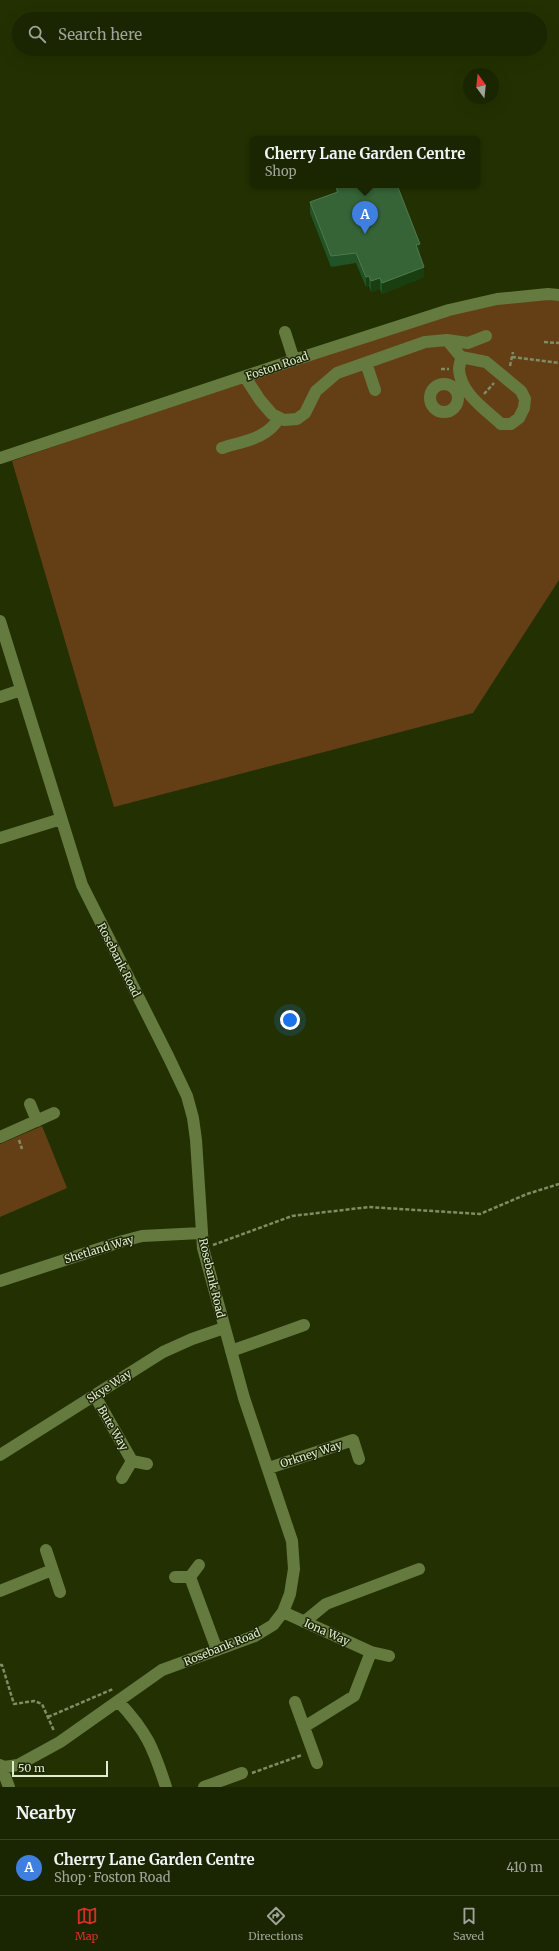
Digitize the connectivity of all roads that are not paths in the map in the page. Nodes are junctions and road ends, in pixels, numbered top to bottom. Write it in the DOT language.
graph roads {
  1 [pos="559,295"];
  2 [pos="285,332"];
  3 [pos="486,336"];
  4 [pos="447,340"];
  5 [pos="461,357"];
  6 [pos="294,360"];
  7 [pos="366,363"];
  8 [pos="459,370"];
  9 [pos="245,377"];
  10 [pos="448,384"];
  11 [pos="375,390"];
  12 [pos="279,418"];
  13 [pos="222,448"];
  14 [pos="0,458"];
  15 [pos="0,621"];
  16 [pos="21,690"];
  17 [pos="0,697"];
  18 [pos="61,819"];
  19 [pos="0,838"];
  20 [pos="30,1104"];
  21 [pos="54,1113"];
  22 [pos="37,1121"];
  23 [pos="0,1137"];
  24 [pos="201,1233"];
  25 [pos="0,1281"];
  26 [pos="304,1325"];
  27 [pos="224,1328"];
  28 [pos="231,1351"];
  29 [pos="94,1396"];
  30 [pos="0,1456"];
  31 [pos="359,1460"];
  32 [pos="132,1461"];
  33 [pos="147,1464"];
  34 [pos="268,1468"];
  35 [pos="122,1478"];
  36 [pos="46,1550"];
  37 [pos="199,1565"];
  38 [pos="419,1569"];
  39 [pos="52,1570"];
  40 [pos="175,1577"];
  41 [pos="190,1577"];
  42 [pos="0,1592"];
  43 [pos="60,1592"];
  44 [pos="283,1612"];
  45 [pos="304,1622"];
  46 [pos="217,1650"];
  47 [pos="371,1652"];
  48 [pos="389,1656"];
  49 [pos="118,1700"];
  50 [pos="295,1702"];
  51 [pos="304,1727"];
  52 [pos="317,1764"];
  53 [pos="2,1766"];
  54 [pos="242,1773"];
  55 [pos="223,1784"];
  56 [pos="8,1787"];
  57 [pos="166,1787"];
  58 [pos="204,1787"];
  1 -- 6 [label="street, Foston Road"];
  2 -- 6 [label="street"];
  3 -- 4 [label="street"];
  4 -- 5 [label="street"];
  4 -- 7 [label="street"];
  5 -- 8 [label="street"];
  5 -- 8 [label="street"];
  6 -- 9 [label="street, Foston Road"];
  7 -- 11 [label="street"];
  7 -- 12 [label="street"];
  8 -- 10 [label="street"];
  9 -- 12 [label="street"];
  9 -- 14 [label="street, Foston Road"];
  12 -- 13 [label="street"];
  15 -- 16 [label="street, Rosebank Road"];
  16 -- 17 [label="street"];
  16 -- 18 [label="street, Rosebank Road"];
  18 -- 19 [label="street"];
  18 -- 24 [label="street, Rosebank Road"];
  20 -- 22 [label="street"];
  21 -- 22 [label="street"];
  22 -- 23 [label="street"];
  24 -- 25 [label="street, Shetland Way"];
  24 -- 27 [label="street, Rosebank Road"];
  26 -- 28 [label="street"];
  27 -- 28 [label="street, Rosebank Road"];
  27 -- 29 [label="street, Skye Way"];
  28 -- 34 [label="street, Rosebank Road"];
  29 -- 30 [label="street, Skye Way"];
  29 -- 32 [label="street, Bute Way"];
  31 -- 34 [label="street, Orkney Way"];
  32 -- 33 [label="street, Bute Way"];
  32 -- 35 [label="street, Bute Way"];
  34 -- 44 [label="street, Rosebank Road"];
  36 -- 39 [label="street"];
  37 -- 41 [label="street"];
  38 -- 45 [label="street"];
  39 -- 42 [label="street"];
  39 -- 43 [label="street"];
  40 -- 41 [label="street"];
  41 -- 46 [label="street"];
  44 -- 45 [label="street, Iona Way"];
  44 -- 46 [label="street, Rosebank Road"];
  45 -- 47 [label="street, Iona Way"];
  46 -- 49 [label="street, Rosebank Road"];
  47 -- 48 [label="street, Iona Way"];
  47 -- 51 [label="street"];
  49 -- 53 [label="street, Rosebank Road"];
  49 -- 57 [label="street"];
  50 -- 51 [label="street"];
  51 -- 52 [label="street"];
  53 -- 56 [label="street"];
  54 -- 55 [label="street"];
  55 -- 58 [label="street"];
}
